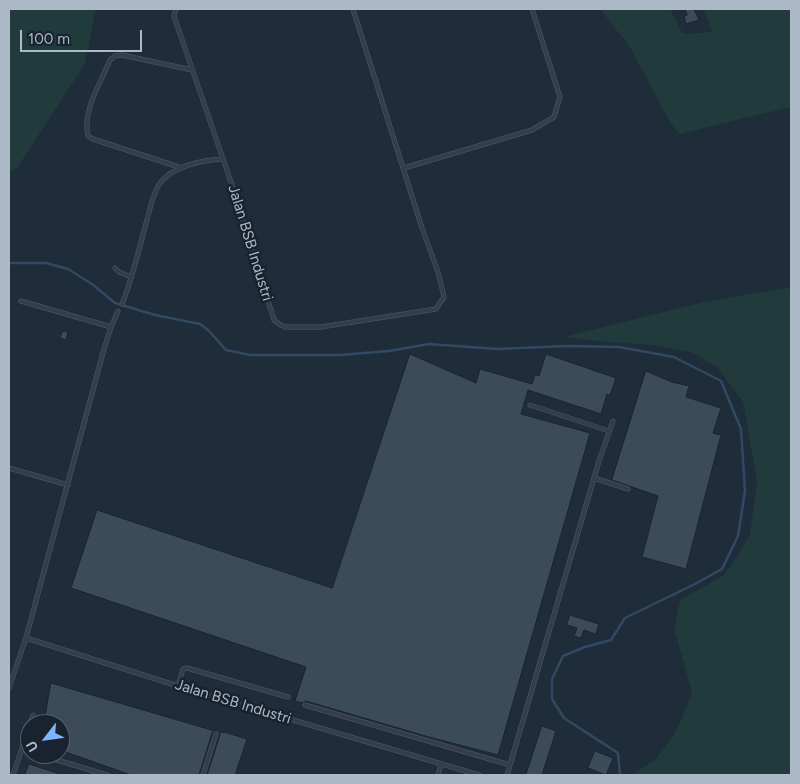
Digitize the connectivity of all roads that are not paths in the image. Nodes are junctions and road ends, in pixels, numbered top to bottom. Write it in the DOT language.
graph roads {
  1 [pos="176,9"];
  2 [pos="353,9"];
  3 [pos="532,9"];
  4 [pos="192,70"];
  5 [pos="223,159"];
  6 [pos="182,168"];
  7 [pos="404,168"];
  8 [pos="115,268"];
  9 [pos="132,277"];
  10 [pos="22,301"];
  11 [pos="122,304"];
  12 [pos="118,311"];
  13 [pos="111,326"];
  14 [pos="530,405"];
  15 [pos="613,421"];
  16 [pos="610,431"];
  17 [pos="9,468"];
  18 [pos="594,478"];
  19 [pos="68,485"];
  20 [pos="628,488"];
  21 [pos="26,638"];
  22 [pos="178,686"];
  23 [pos="9,688"];
  24 [pos="288,697"];
  25 [pos="305,705"];
  26 [pos="216,734"];
  27 [pos="20,755"];
  28 [pos="70,764"];
  29 [pos="441,764"];
  30 [pos="510,765"];
  31 [pos="13,775"];
  32 [pos="107,775"];
  33 [pos="203,775"];
  34 [pos="438,775"];
  35 [pos="479,775"];
  36 [pos="507,775"];
  1 -- 4 [label="lane, Jalan BSB Industri"];
  2 -- 7 [label="lane"];
  3 -- 7 [label="lane"];
  4 -- 5 [label="lane, Jalan BSB Industri"];
  4 -- 6 [label="lane"];
  5 -- 6 [label="lane"];
  5 -- 7 [label="lane, Jalan BSB Industri"];
  6 -- 9 [label="lane"];
  8 -- 9 [label="lane"];
  9 -- 11 [label="lane"];
  10 -- 13 [label="lane"];
  12 -- 13 [label="lane"];
  13 -- 19 [label="lane"];
  14 -- 16 [label="lane"];
  15 -- 16 [label="lane"];
  16 -- 18 [label="lane"];
  17 -- 19 [label="lane"];
  18 -- 20 [label="lane"];
  18 -- 30 [label="lane"];
  19 -- 21 [label="lane"];
  21 -- 22 [label="lane, Jalan BSB Industri"];
  21 -- 23 [label="lane"];
  22 -- 24 [label="lane"];
  22 -- 29 [label="lane, Jalan BSB Industri"];
  25 -- 30 [label="lane"];
  26 -- 33 [label="lane"];
  27 -- 31 [label="lane"];
  28 -- 32 [label="lane"];
  29 -- 34 [label="lane"];
  29 -- 35 [label="lane, Jalan BSB Industri"];
  30 -- 36 [label="lane"];
}
